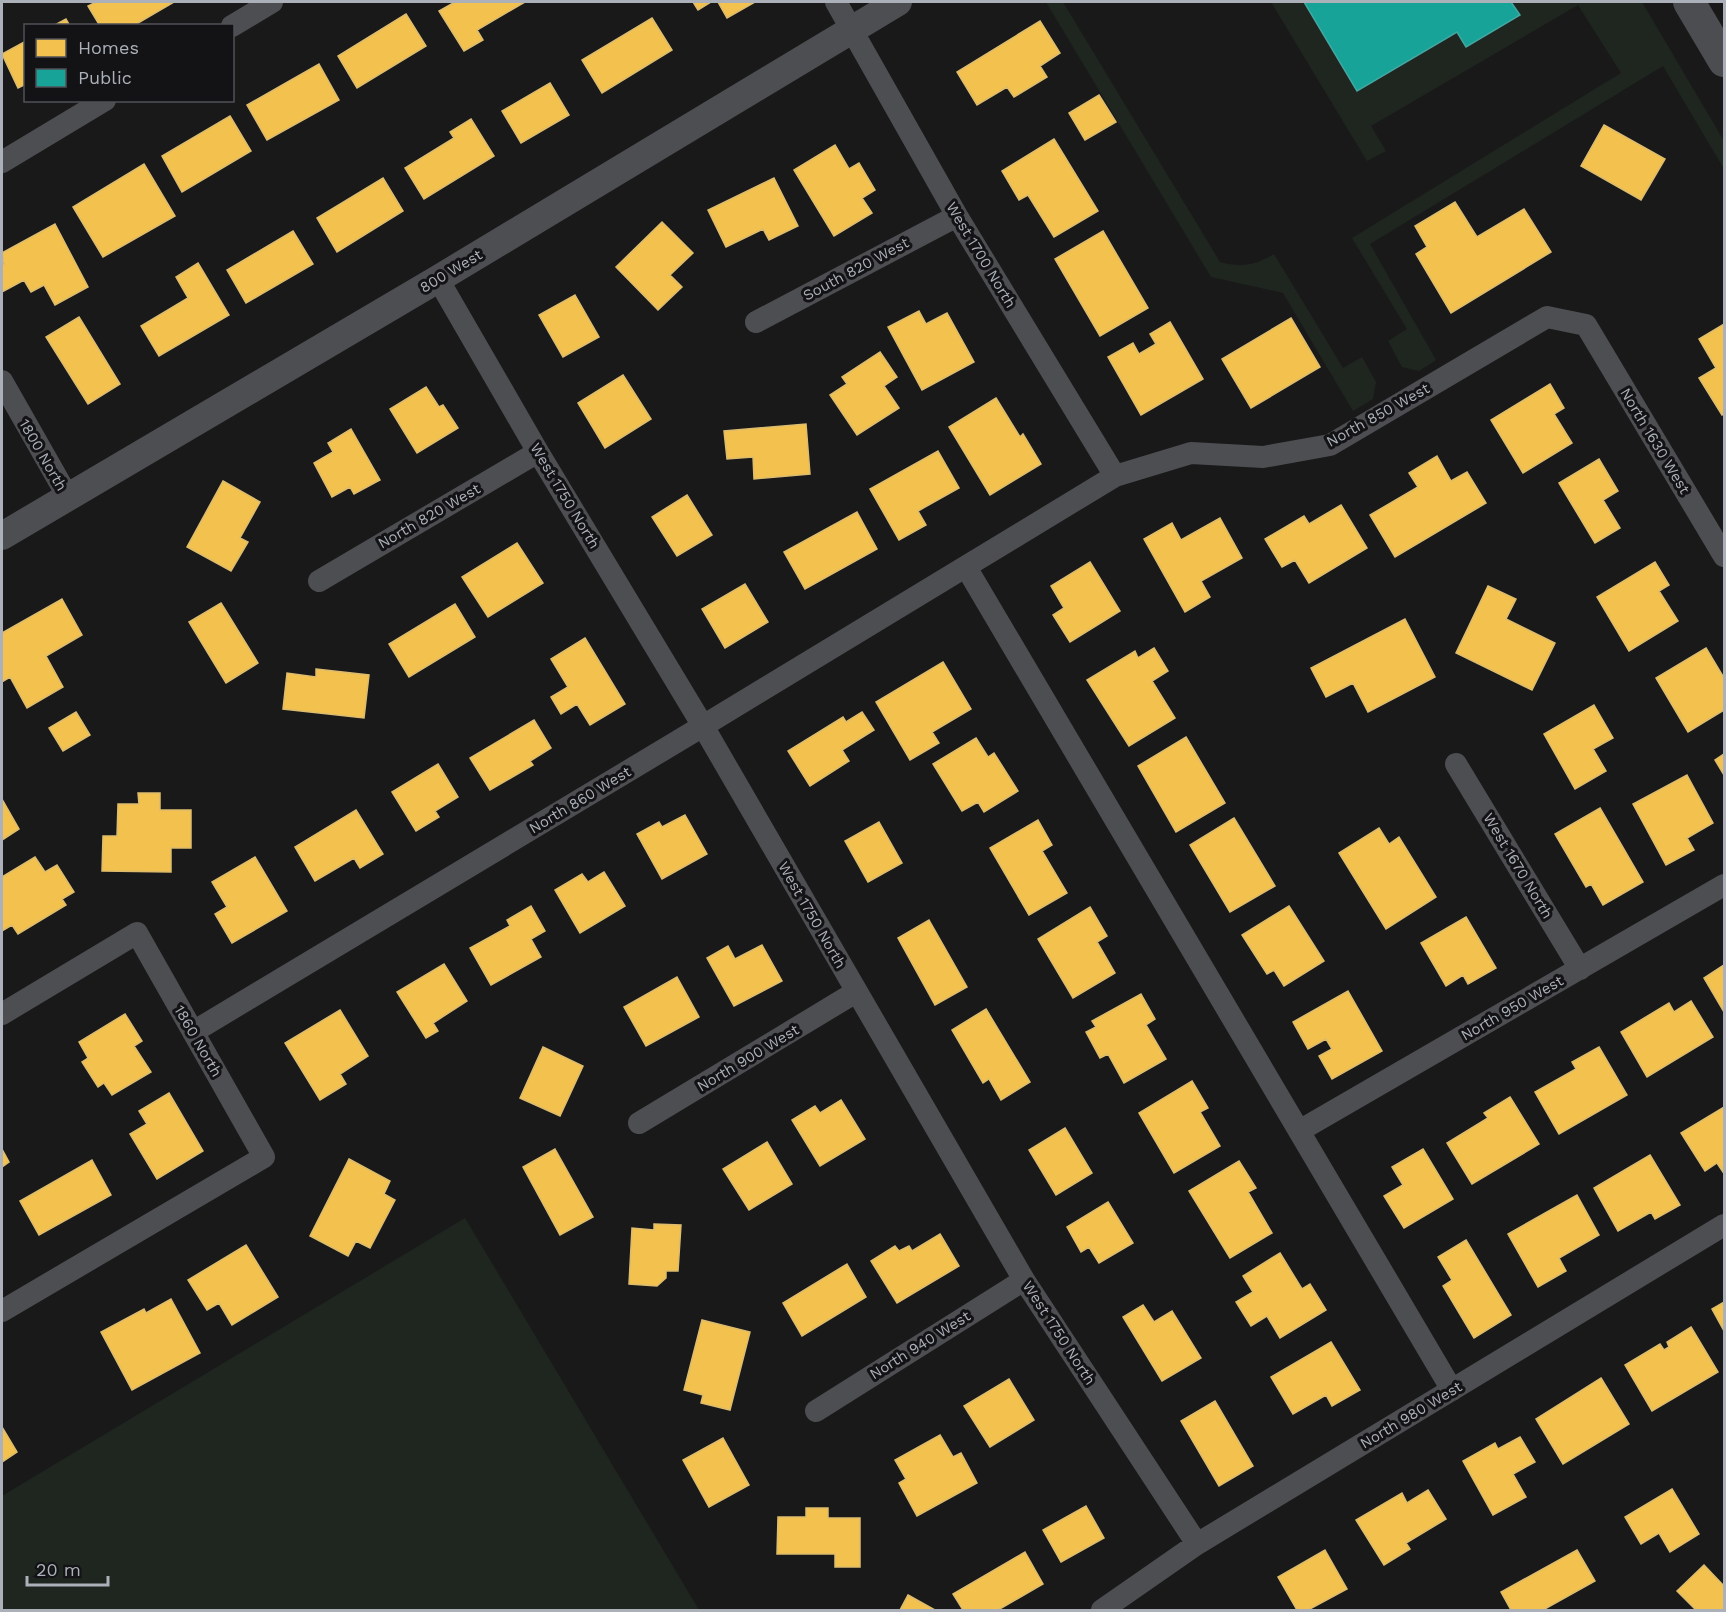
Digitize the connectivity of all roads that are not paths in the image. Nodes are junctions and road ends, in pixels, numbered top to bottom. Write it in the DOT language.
graph roads {
  1 [pos="272,2"];
  2 [pos="836,2"];
  3 [pos="898,2"];
  4 [pos="1689,2"];
  5 [pos="234,24"];
  6 [pos="852,30"];
  7 [pos="1725,61"];
  8 [pos="102,102"];
  9 [pos="2,162"];
  10 [pos="957,216"];
  11 [pos="438,279"];
  12 [pos="756,322"];
  13 [pos="1586,325"];
  14 [pos="2,381"];
  15 [pos="538,452"];
  16 [pos="1115,476"];
  17 [pos="68,497"];
  18 [pos="2,536"];
  19 [pos="1725,556"];
  20 [pos="966,567"];
  21 [pos="318,581"];
  22 [pos="703,726"];
  23 [pos="1456,764"];
  24 [pos="1725,885"];
  25 [pos="1580,969"];
  26 [pos="856,992"];
  27 [pos="2,1014"];
  28 [pos="193,1032"];
  29 [pos="639,1123"];
  30 [pos="1299,1131"];
  31 [pos="1725,1225"];
  32 [pos="1024,1280"];
  33 [pos="2,1311"];
  34 [pos="1452,1390"];
  35 [pos="816,1411"];
  36 [pos="1197,1544"];
  37 [pos="1102,1611"];
  1 -- 5 [label="street"];
  2 -- 6 [label="street, West 1700 North"];
  3 -- 6 [label="street, 800 West"];
  4 -- 7 [label="main road"];
  6 -- 10 [label="street, West 1700 North"];
  6 -- 11 [label="street, 800 West"];
  8 -- 9 [label="street"];
  10 -- 12 [label="street, South 820 West"];
  10 -- 16 [label="street, West 1700 North"];
  11 -- 15 [label="street, West 1750 North"];
  11 -- 17 [label="street, 800 West"];
  13 -- 16 [label="street, North 850 West"];
  13 -- 19 [label="street, North 1630 West"];
  14 -- 17 [label="street, 1800 North"];
  15 -- 21 [label="street, North 820 West"];
  15 -- 22 [label="street, West 1750 North"];
  16 -- 20 [label="street, North 850 West"];
  17 -- 18 [label="street, 800 West"];
  20 -- 22 [label="street, North 860 West"];
  20 -- 30 [label="street"];
  22 -- 26 [label="street, West 1750 North"];
  22 -- 28 [label="street, North 860 West"];
  23 -- 25 [label="street, West 1670 North"];
  24 -- 25 [label="street, North 950 West"];
  25 -- 30 [label="street, North 950 West"];
  26 -- 29 [label="street, North 900 West"];
  26 -- 32 [label="street, West 1750 North"];
  27 -- 28 [label="street, 1860 North"];
  28 -- 33 [label="street, 1860 North"];
  30 -- 34 [label="street"];
  31 -- 34 [label="street, North 980 West"];
  32 -- 35 [label="street, North 940 West"];
  32 -- 36 [label="street, West 1750 North"];
  34 -- 36 [label="street, North 980 West"];
  36 -- 37 [label="street, North 980 West"];
}
